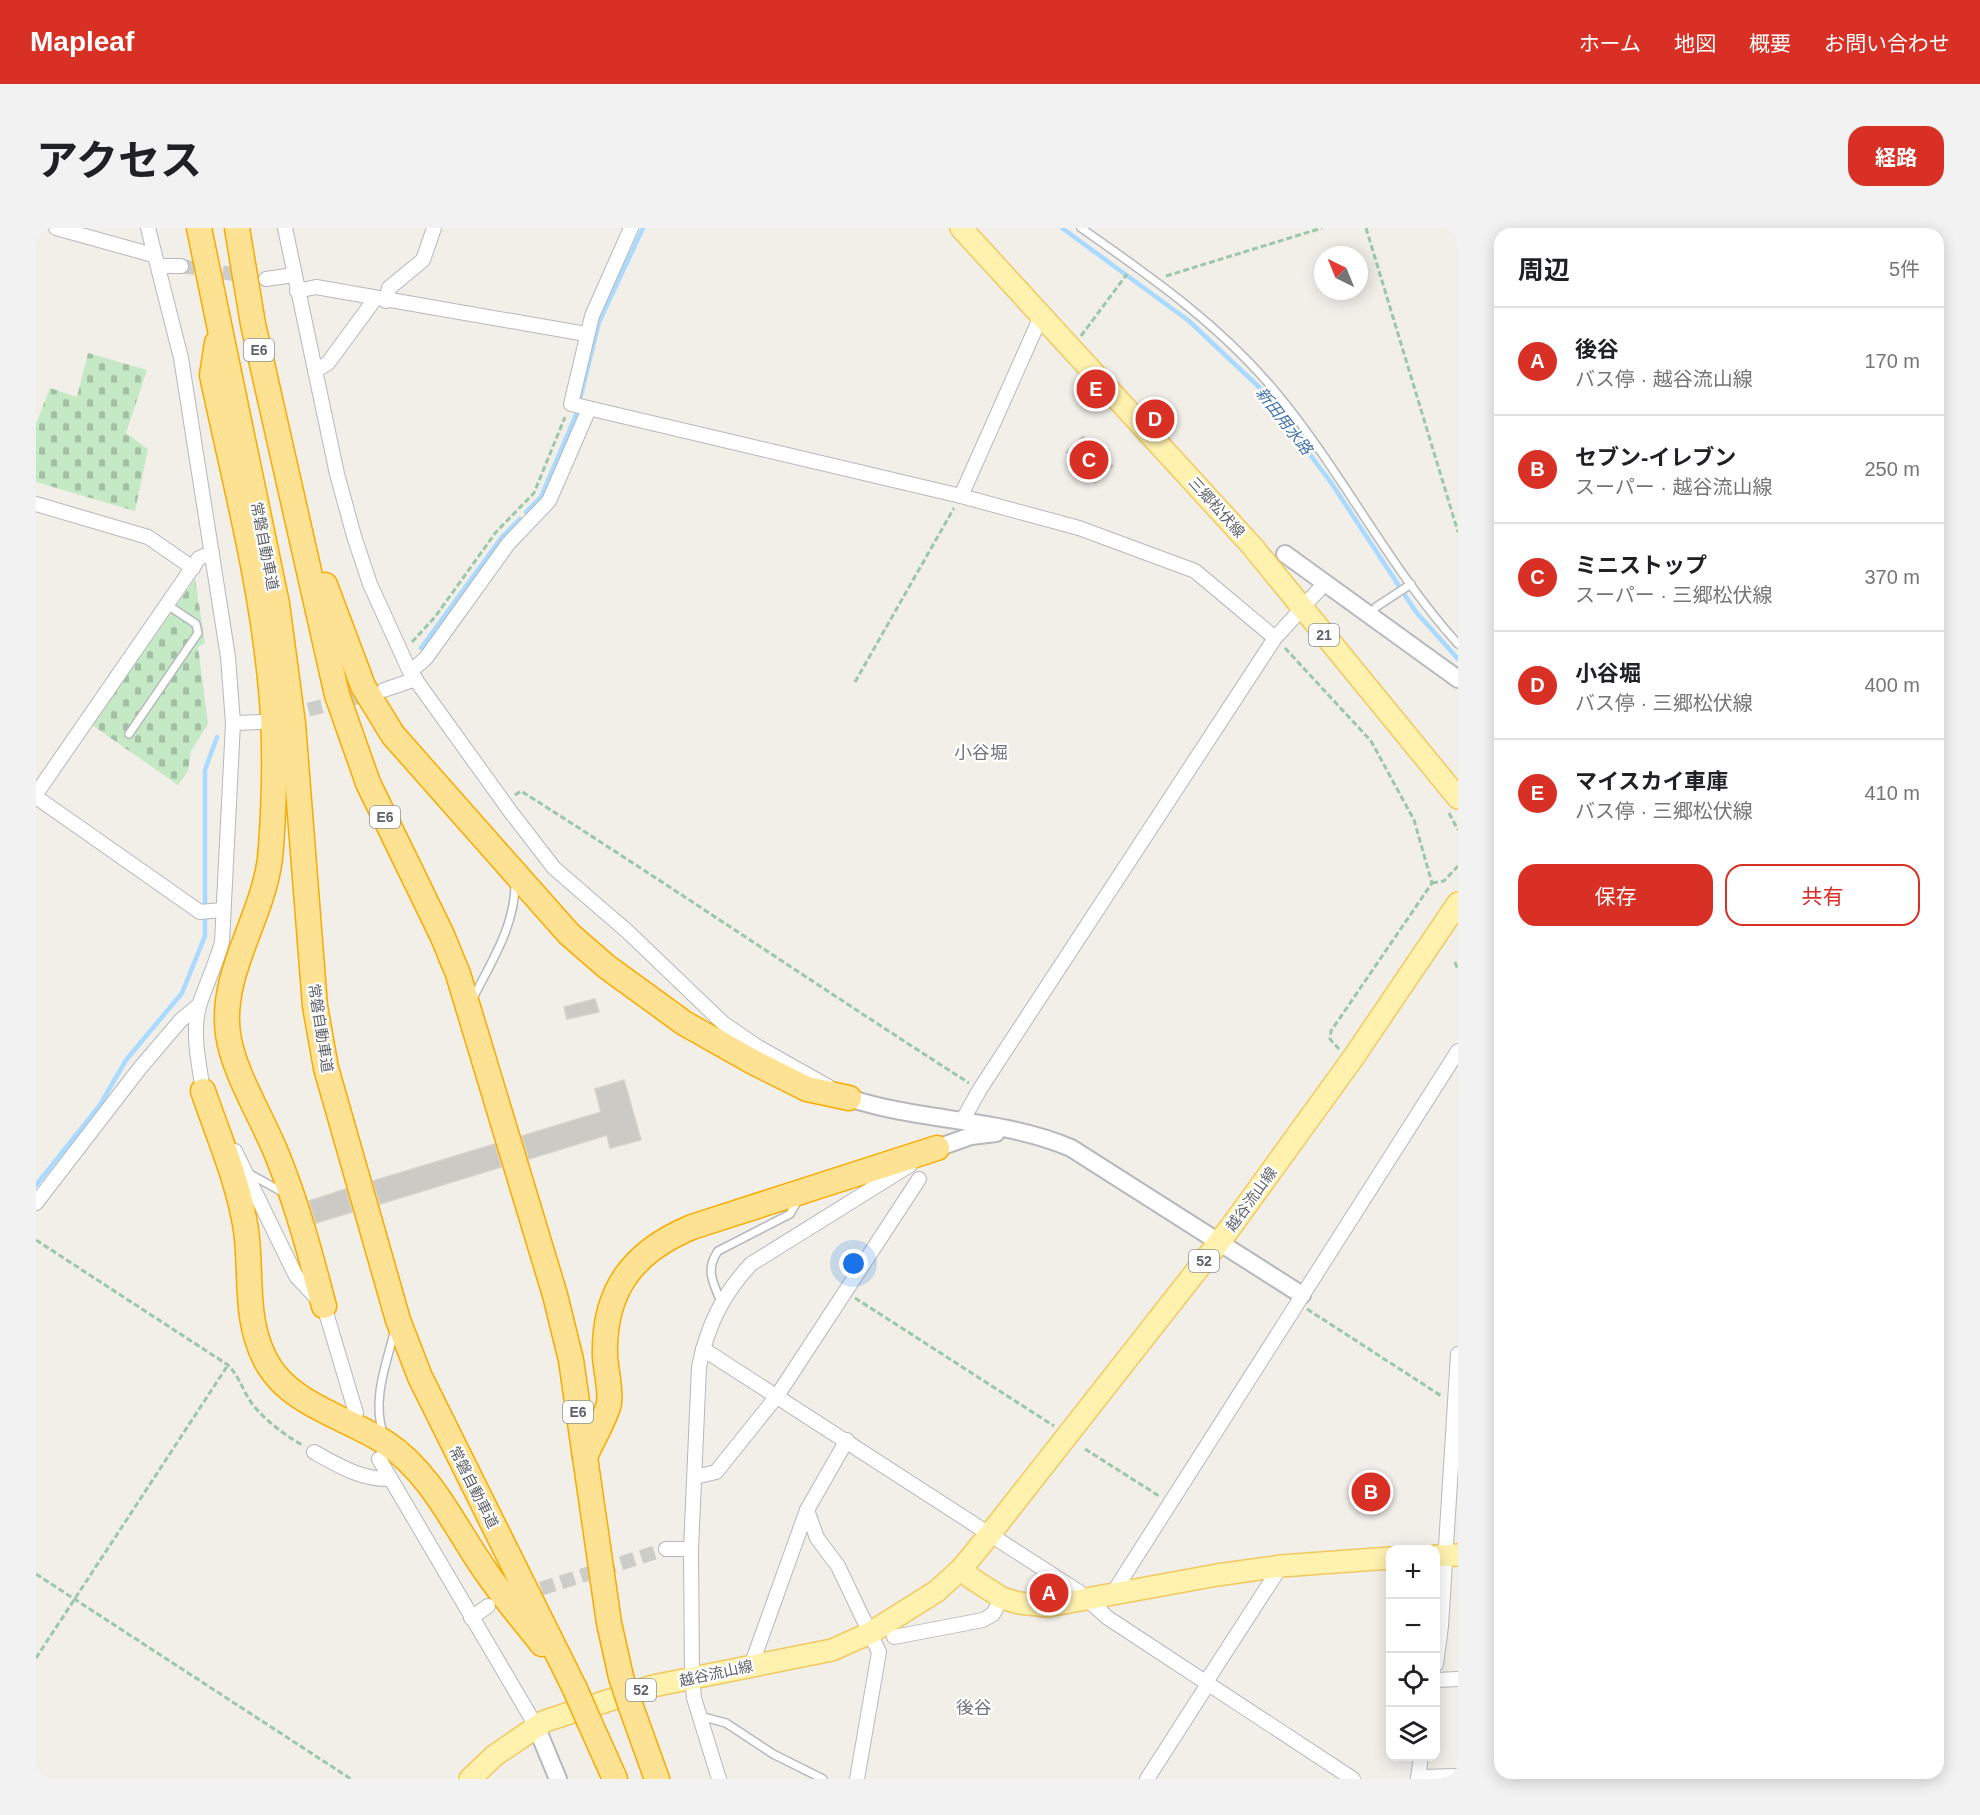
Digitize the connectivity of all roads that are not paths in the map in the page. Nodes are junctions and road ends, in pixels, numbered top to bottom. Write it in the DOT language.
graph roads {
  1 [pos="56,228"];
  2 [pos="148,228"];
  3 [pos="199,228"];
  4 [pos="237,228"];
  5 [pos="285,228"];
  6 [pos="434,228"];
  7 [pos="631,228"];
  8 [pos="961,228"];
  9 [pos="1081,228"];
  10 [pos="153,255"];
  11 [pos="164,266"];
  12 [pos="181,266"];
  13 [pos="294,275"];
  14 [pos="266,279"];
  15 [pos="297,291"];
  16 [pos="380,300"];
  17 [pos="1042,314"];
  18 [pos="220,328"];
  19 [pos="586,334"];
  20 [pos="315,371"];
  21 [pos="589,409"];
  22 [pos="285,472"];
  23 [pos="961,496"];
  24 [pos="36,504"];
  25 [pos="212,553"];
  26 [pos="1285,554"];
  27 [pos="193,568"];
  28 [pos="1325,583"];
  29 [pos="1412,584"];
  30 [pos="166,604"];
  31 [pos="1302,607"];
  32 [pos="1370,615"];
  33 [pos="1275,638"];
  34 [pos="1458,644"];
  35 [pos="413,676"];
  36 [pos="1458,679"];
  37 [pos="384,690"];
  38 [pos="261,722"];
  39 [pos="233,723"];
  40 [pos="129,734"];
  41 [pos="36,795"];
  42 [pos="1458,798"];
  43 [pos="512,871"];
  44 [pos="1458,903"];
  45 [pos="222,910"];
  46 [pos="199,1005"];
  47 [pos="468,1008"];
  48 [pos="1458,1051"];
  49 [pos="203,1090"];
  50 [pos="849,1098"];
  51 [pos="962,1121"];
  52 [pos="1021,1131"];
  53 [pos="937,1148"];
  54 [pos="245,1172"];
  55 [pos="919,1179"];
  56 [pos="804,1190"];
  57 [pos="294,1201"];
  58 [pos="36,1203"];
  59 [pos="1220,1241"];
  60 [pos="1299,1299"];
  61 [pos="721,1302"];
  62 [pos="324,1306"];
  63 [pos="398,1320"];
  64 [pos="703,1349"];
  65 [pos="1458,1354"];
  66 [pos="777,1396"];
  67 [pos="1456,1404"];
  68 [pos="356,1413"];
  69 [pos="847,1440"];
  70 [pos="1454,1450"];
  71 [pos="383,1451"];
  72 [pos="314,1452"];
  73 [pos="585,1457"];
  74 [pos="694,1477"];
  75 [pos="390,1479"];
  76 [pos="807,1510"];
  77 [pos="990,1534"];
  78 [pos="666,1548"];
  79 [pos="691,1549"];
  80 [pos="1446,1555"];
  81 [pos="1386,1558"];
  82 [pos="1281,1566"];
  83 [pos="962,1568"];
  84 [pos="1113,1593"];
  85 [pos="1002,1598"];
  86 [pos="1087,1598"];
  87 [pos="488,1606"];
  88 [pos="471,1618"];
  89 [pos="870,1633"];
  90 [pos="894,1637"];
  91 [pos="1437,1653"];
  92 [pos="752,1665"];
  93 [pos="692,1677"];
  94 [pos="1458,1679"];
  95 [pos="1440,1680"];
  96 [pos="1207,1683"];
  97 [pos="573,1685"];
  98 [pos="700,1716"];
  99 [pos="536,1726"];
  100 [pos="1420,1761"];
  101 [pos="1458,1776"];
  102 [pos="1418,1778"];
  103 [pos="470,1779"];
  104 [pos="558,1779"];
  105 [pos="615,1779"];
  106 [pos="657,1779"];
  107 [pos="719,1779"];
  108 [pos="823,1779"];
  109 [pos="857,1779"];
  110 [pos="1147,1779"];
  111 [pos="1353,1779"];
  1 -- 10 [label="street"];
  2 -- 10 [label="street"];
  3 -- 18 [label="highway, 常磐自動車道 / E6"];
  4 -- 22 [label="highway, E6"];
  5 -- 13 [label="street"];
  6 -- 16 [label="street"];
  7 -- 19 [label="street"];
  8 -- 17 [label="main road, 三郷松伏線 / 21"];
  9 -- 29 [label="lane"];
  10 -- 25 [label="street"];
  11 -- 12 [label="street"];
  13 -- 14 [label="street"];
  13 -- 15 [label="street"];
  15 -- 16 [label="street"];
  15 -- 20 [label="street"];
  16 -- 19 [label="street"];
  16 -- 20 [label="street"];
  17 -- 23 [label="street"];
  17 -- 31 [label="main road, 三郷松伏線 / 21"];
  18 -- 57 [label="highway"];
  18 -- 63 [label="highway, 常磐自動車道 / E6"];
  19 -- 21 [label="street"];
  20 -- 35 [label="street"];
  21 -- 23 [label="street"];
  21 -- 35 [label="street"];
  22 -- 43 [label="highway"];
  22 -- 47 [label="highway, E6"];
  23 -- 33 [label="street"];
  24 -- 27 [label="street"];
  25 -- 27 [label="street"];
  25 -- 39 [label="street"];
  26 -- 28 [label="street"];
  27 -- 30 [label="street"];
  28 -- 31 [label="street"];
  28 -- 32 [label="street"];
  29 -- 32 [label="lane"];
  29 -- 34 [label="lane"];
  30 -- 40 [label="lane"];
  30 -- 41 [label="street"];
  31 -- 33 [label="street"];
  31 -- 42 [label="main road, 三郷松伏線 / 21"];
  32 -- 36 [label="street"];
  33 -- 51 [label="street"];
  35 -- 37 [label="street"];
  35 -- 50 [label="street"];
  38 -- 39 [label="street"];
  39 -- 45 [label="street"];
  41 -- 45 [label="street"];
  43 -- 47 [label="lane"];
  43 -- 50 [label="highway"];
  44 -- 59 [label="main road, 越谷流山線 / 52"];
  45 -- 46 [label="street"];
  46 -- 49 [label="street"];
  46 -- 58 [label="street"];
  47 -- 73 [label="highway, E6"];
  48 -- 60 [label="street"];
  49 -- 54 [label="street"];
  49 -- 71 [label="highway"];
  50 -- 51 [label="street"];
  51 -- 52 [label="street"];
  52 -- 53 [label="street"];
  52 -- 59 [label="street"];
  53 -- 56 [label="highway"];
  53 -- 61 [label="street"];
  54 -- 57 [label="lane"];
  54 -- 62 [label="street"];
  55 -- 66 [label="street"];
  56 -- 61 [label="lane"];
  56 -- 73 [label="highway"];
  57 -- 62 [label="highway"];
  59 -- 60 [label="street"];
  59 -- 77 [label="main road, 越谷流山線 / 52"];
  60 -- 84 [label="street"];
  61 -- 64 [label="street"];
  62 -- 68 [label="street"];
  63 -- 71 [label="lane"];
  63 -- 97 [label="highway, 常磐自動車道 / E6"];
  64 -- 66 [label="street"];
  64 -- 74 [label="street"];
  65 -- 67 [label="street"];
  66 -- 69 [label="street"];
  66 -- 74 [label="street"];
  67 -- 70 [label="street"];
  69 -- 76 [label="street"];
  69 -- 77 [label="street"];
  70 -- 80 [label="street"];
  71 -- 75 [label="street"];
  71 -- 97 [label="highway"];
  72 -- 75 [label="street"];
  73 -- 106 [label="highway, E6, bridge"];
  74 -- 79 [label="street"];
  75 -- 88 [label="street"];
  76 -- 89 [label="street"];
  76 -- 92 [label="street"];
  77 -- 83 [label="main road, 越谷流山線 / 52"];
  77 -- 86 [label="street"];
  78 -- 79 [label="street"];
  79 -- 93 [label="street"];
  80 -- 91 [label="street"];
  81 -- 82 [label="main road"];
  82 -- 84 [label="main road"];
  82 -- 96 [label="street"];
  83 -- 85 [label="main road"];
  83 -- 89 [label="main road, 越谷流山線 / 52"];
  84 -- 86 [label="main road"];
  85 -- 86 [label="main road"];
  85 -- 90 [label="street"];
  86 -- 96 [label="street"];
  87 -- 88 [label="street"];
  88 -- 99 [label="street"];
  89 -- 92 [label="main road, 越谷流山線 / 52"];
  89 -- 109 [label="street"];
  92 -- 93 [label="main road, 越谷流山線 / 52"];
  93 -- 98 [label="street"];
  93 -- 99 [label="main road, 越谷流山線 / 52"];
  94 -- 95 [label="street"];
  96 -- 110 [label="street"];
  96 -- 111 [label="street"];
  97 -- 105 [label="highway, 常磐自動車道 / E6, bridge"];
  98 -- 107 [label="street"];
  98 -- 108 [label="lane"];
  99 -- 103 [label="main road, 越谷流山線 / 52"];
  99 -- 104 [label="street"];
  100 -- 102 [label="street"];
  101 -- 102 [label="street"];
}
